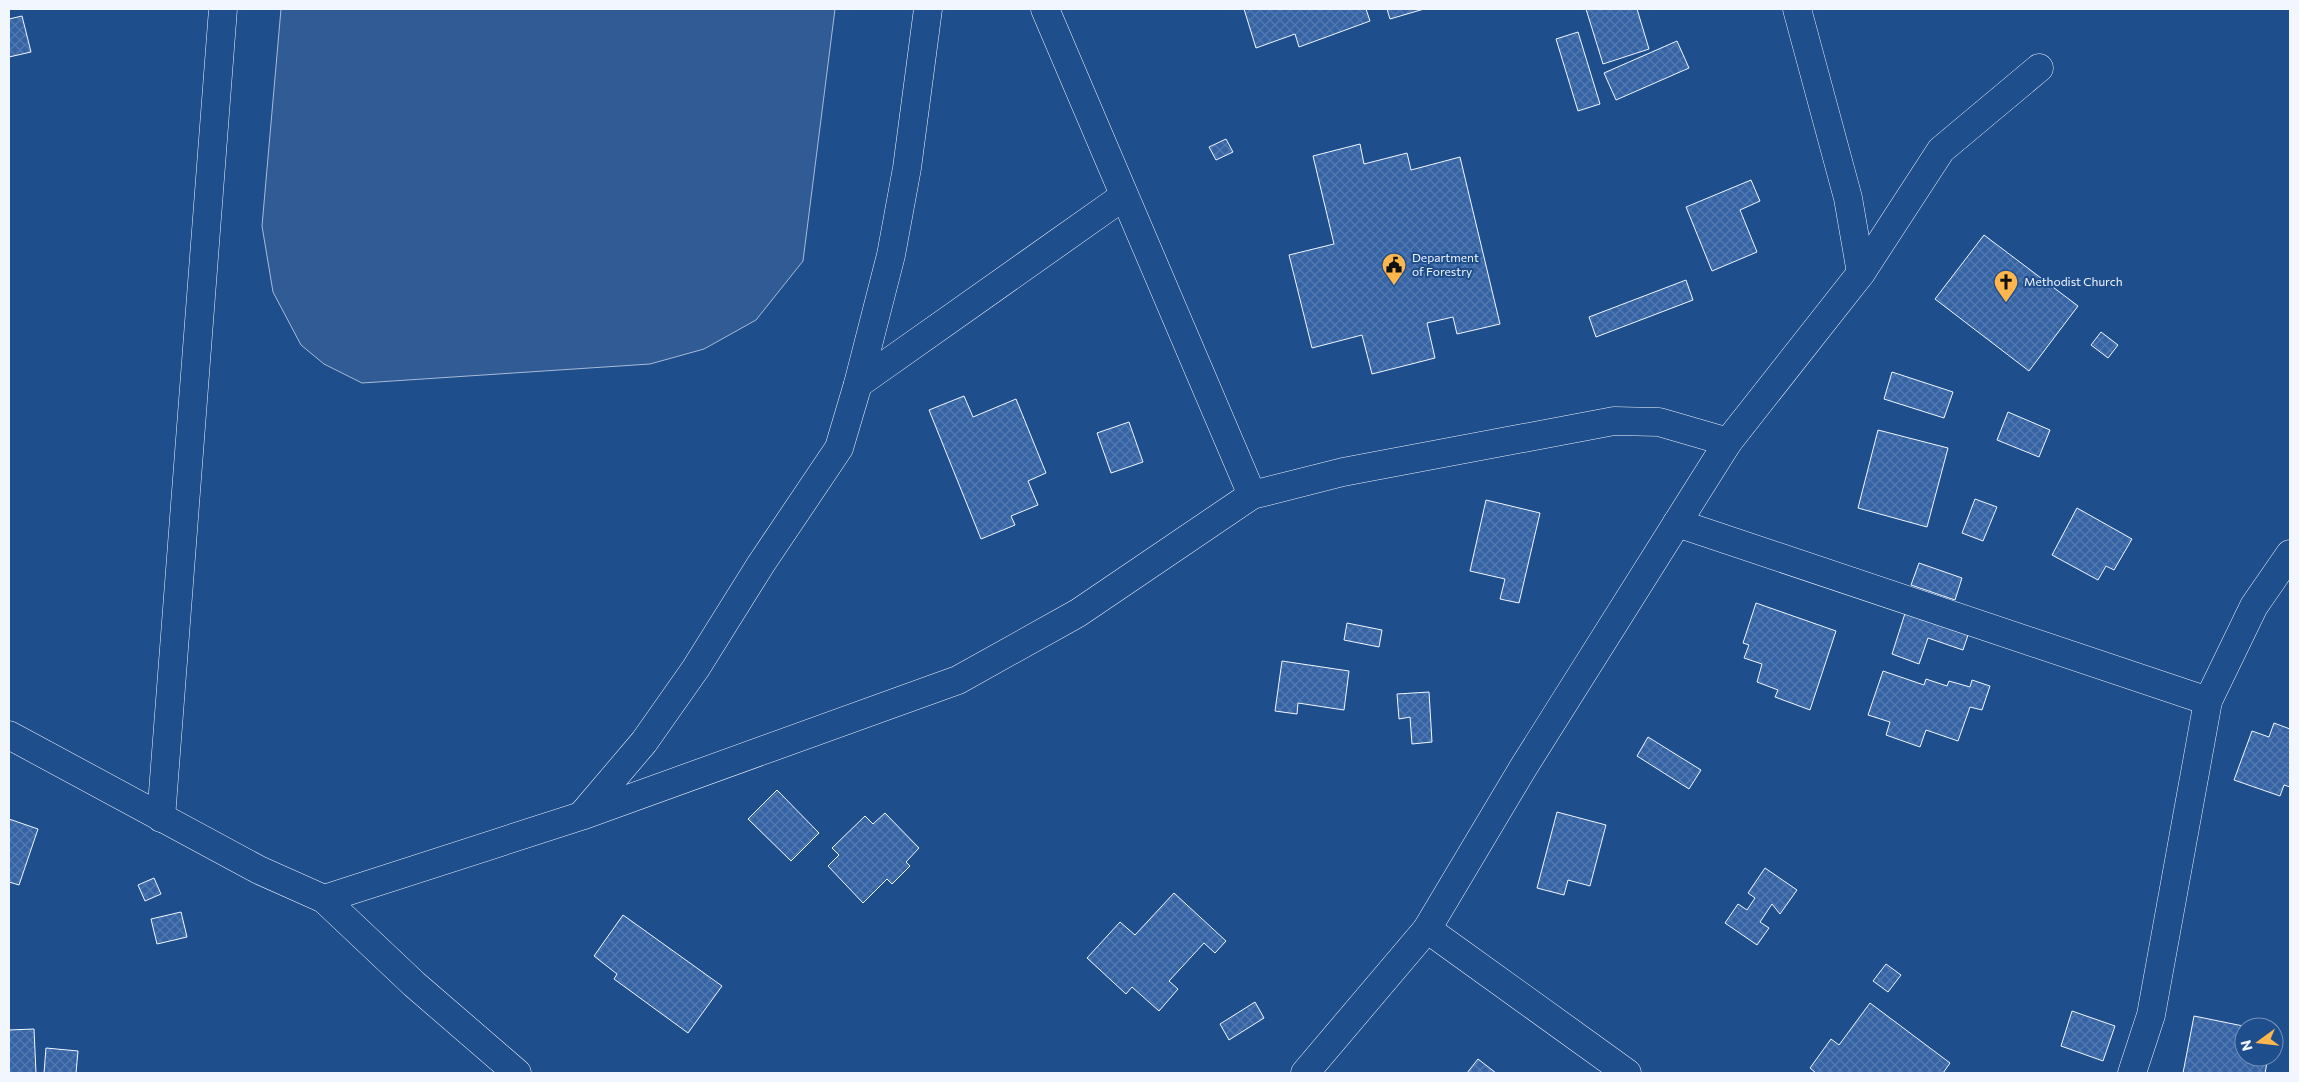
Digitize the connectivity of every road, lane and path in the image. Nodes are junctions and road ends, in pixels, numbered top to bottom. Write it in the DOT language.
graph roads {
  1 [pos="223,9"];
  2 [pos="928,9"];
  3 [pos="1045,9"];
  4 [pos="1798,9"];
  5 [pos="2039,68"];
  6 [pos="1124,196"];
  7 [pos="1862,273"];
  8 [pos="858,384"];
  9 [pos="1728,442"];
  10 [pos="1252,495"];
  11 [pos="1677,523"];
  12 [pos="2290,554"];
  13 [pos="2208,701"];
  14 [pos="9,735"];
  15 [pos="581,816"];
  16 [pos="161,818"];
  17 [pos="324,899"];
  18 [pos="1427,929"];
  19 [pos="517,1073"];
  20 [pos="1305,1073"];
  21 [pos="1627,1073"];
  22 [pos="2132,1073"];
  1 -- 16 [label="street"];
  2 -- 8 [label="street"];
  3 -- 6 [label="street"];
  4 -- 7 [label="street"];
  5 -- 7 [label="street"];
  6 -- 8 [label="street"];
  6 -- 10 [label="street"];
  7 -- 9 [label="street"];
  8 -- 15 [label="street"];
  9 -- 10 [label="street"];
  9 -- 11 [label="street"];
  10 -- 15 [label="street"];
  11 -- 13 [label="street"];
  11 -- 18 [label="street"];
  12 -- 13 [label="street"];
  13 -- 22 [label="street"];
  14 -- 16 [label="street"];
  15 -- 17 [label="street"];
  16 -- 17 [label="street"];
  17 -- 19 [label="street"];
  18 -- 20 [label="street"];
  18 -- 21 [label="street"];
}
